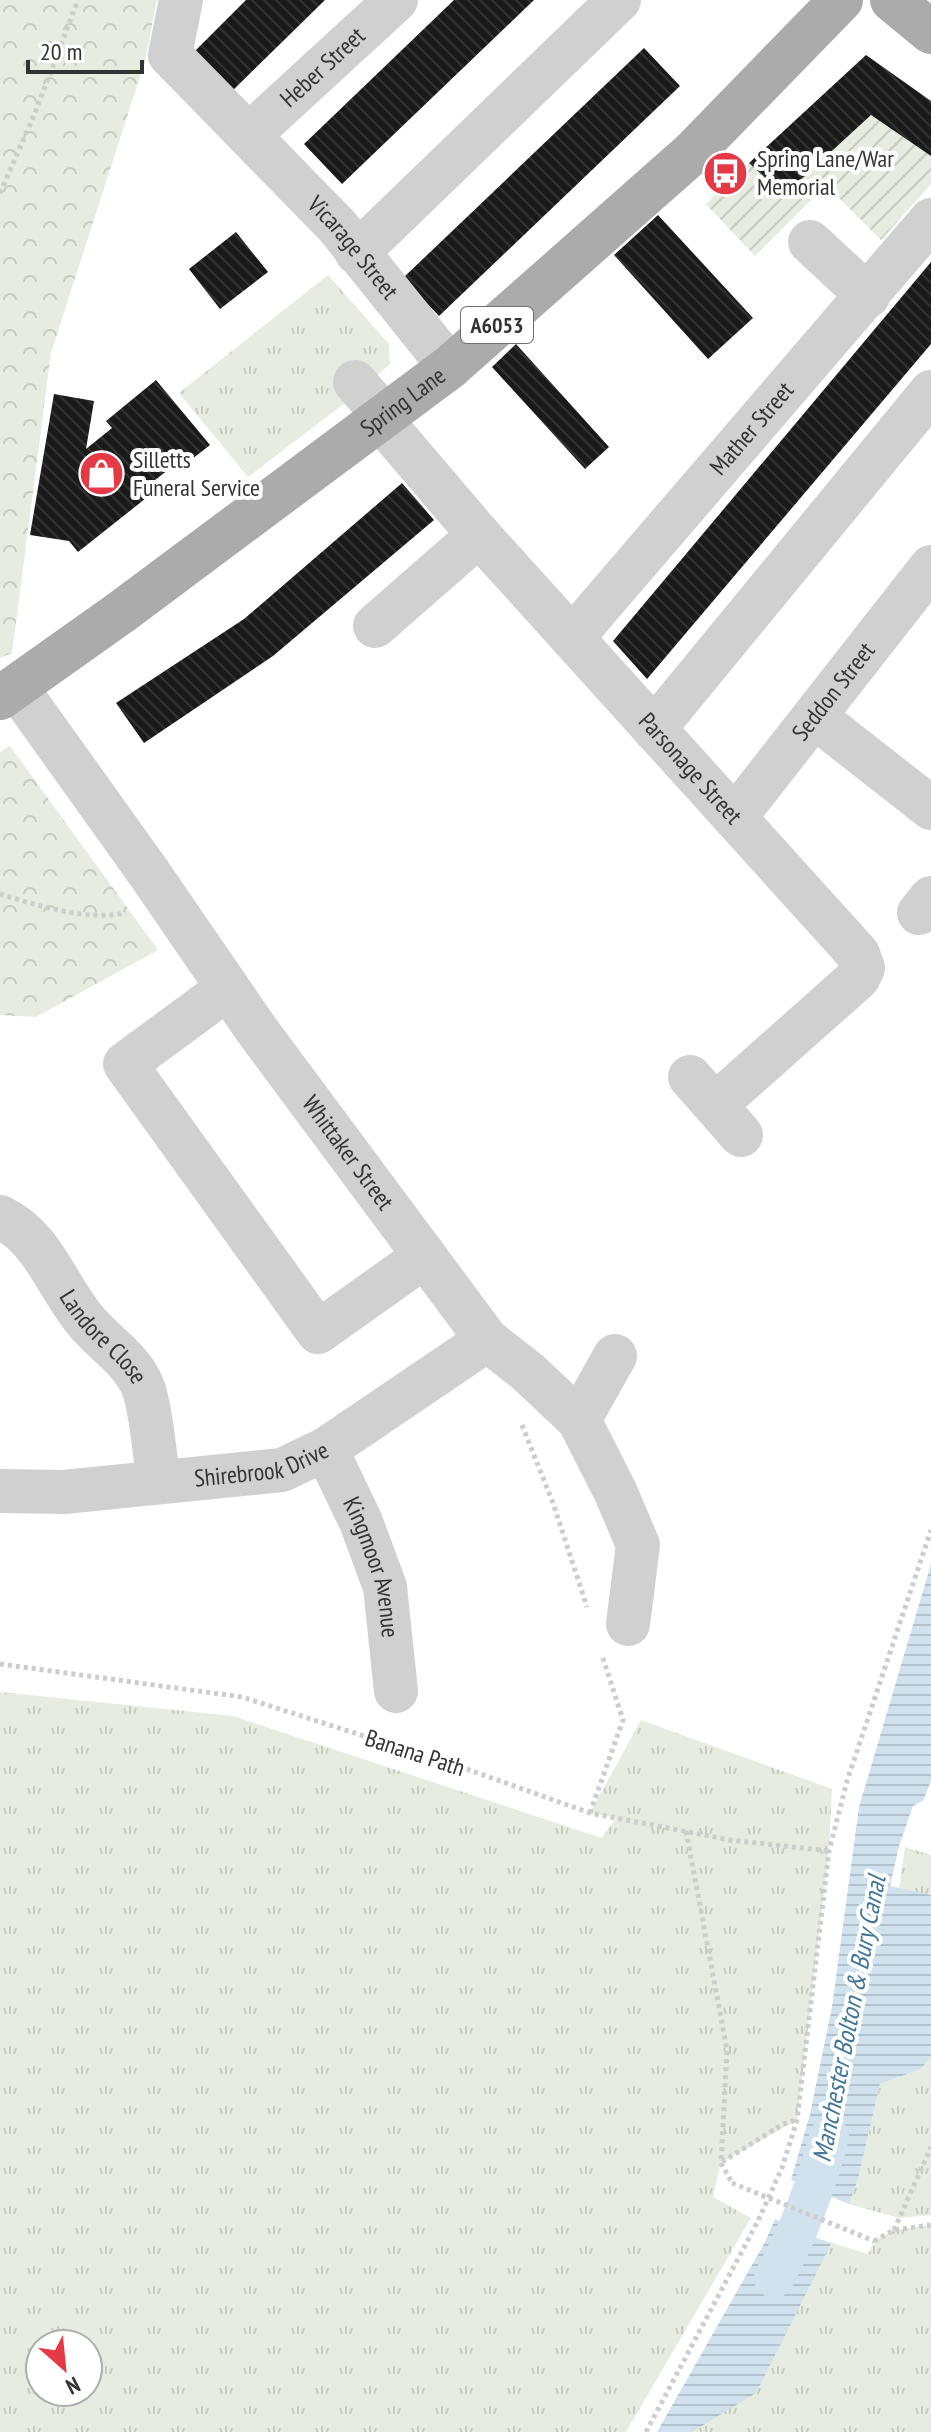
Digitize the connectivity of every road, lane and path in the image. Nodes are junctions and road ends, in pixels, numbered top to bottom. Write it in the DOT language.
graph roads {
  1 [pos="78,0"];
  2 [pos="181,0"];
  3 [pos="619,0"];
  4 [pos="841,0"];
  5 [pos="892,0"];
  6 [pos="388,2"];
  7 [pos="931,32"];
  8 [pos="249,135"];
  9 [pos="0,193"];
  10 [pos="931,220"];
  11 [pos="810,242"];
  12 [pos="357,253"];
  13 [pos="868,296"];
  14 [pos="450,367"];
  15 [pos="355,382"];
  16 [pos="930,395"];
  17 [pos="383,419"];
  18 [pos="479,535"];
  19 [pos="931,567"];
  20 [pos="375,626"];
  21 [pos="572,638"];
  22 [pos="8,693"];
  23 [pos="815,717"];
  24 [pos="654,729"];
  25 [pos="931,808"];
  26 [pos="736,816"];
  27 [pos="0,894"];
  28 [pos="170,905"];
  29 [pos="227,989"];
  30 [pos="715,1106"];
  31 [pos="0,1217"];
  32 [pos="425,1256"];
  33 [pos="487,1340"];
  34 [pos="615,1356"];
  35 [pos="528,1372"];
  36 [pos="579,1420"];
  37 [pos="326,1449"];
  38 [pos="159,1481"];
  39 [pos="0,1491"];
  40 [pos="931,1530"];
  41 [pos="606,1630"];
  42 [pos="0,1664"];
  43 [pos="396,1691"];
  44 [pos="590,1813"];
  45 [pos="686,1831"];
  46 [pos="829,1851"];
  47 [pos="797,2120"];
  48 [pos="931,2147"];
  49 [pos="721,2163"];
  50 [pos="931,2225"];
  51 [pos="894,2230"];
  52 [pos="646,2432"];
  1 -- 9 [label="path"];
  2 -- 8 [label="street, Vicarage Street"];
  3 -- 12 [label="street"];
  4 -- 14 [label="main road, Spring Lane / A6053"];
  5 -- 7 [label="main road"];
  6 -- 8 [label="street, Heber Street"];
  8 -- 12 [label="street, Vicarage Street"];
  10 -- 13 [label="street, Mather Street"];
  11 -- 13 [label="street"];
  12 -- 14 [label="street, Vicarage Street"];
  13 -- 21 [label="street, Mather Street"];
  14 -- 17 [label="main road, Spring Lane / A6053"];
  15 -- 17 [label="street, Parsonage Street"];
  16 -- 24 [label="street"];
  17 -- 18 [label="street, Parsonage Street"];
  17 -- 22 [label="main road, Spring Lane / A6053"];
  18 -- 20 [label="street"];
  18 -- 21 [label="street, Parsonage Street"];
  19 -- 23 [label="street, Seddon Street"];
  21 -- 24 [label="street, Parsonage Street"];
  22 -- 28 [label="street, Whittaker Street"];
  23 -- 25 [label="street"];
  23 -- 26 [label="street, Seddon Street"];
  24 -- 26 [label="street, Parsonage Street"];
  26 -- 30 [label="street, Parsonage Street"];
  27 -- 28 [label="path"];
  28 -- 29 [label="street, Whittaker Street"];
  29 -- 32 [label="street, Whittaker Street"];
  29 -- 32 [label="street"];
  31 -- 38 [label="street, Landore Close"];
  32 -- 33 [label="street, Whittaker Street"];
  33 -- 35 [label="street, Whittaker Street"];
  33 -- 37 [label="street, Shirebrook Drive"];
  34 -- 36 [label="street"];
  35 -- 36 [label="street, Whittaker Street"];
  35 -- 41 [label="path"];
  36 -- 41 [label="street, Whittaker Street"];
  37 -- 38 [label="street, Shirebrook Drive"];
  37 -- 43 [label="street, Kingmoor Avenue"];
  38 -- 39 [label="street, Shirebrook Drive"];
  40 -- 46 [label="path"];
  41 -- 44 [label="path"];
  42 -- 44 [label="path, Banana Path"];
  44 -- 45 [label="path, Banana Path"];
  45 -- 46 [label="path, Banana Path"];
  45 -- 49 [label="path"];
  46 -- 47 [label="path"];
  47 -- 49 [label="path"];
  47 -- 52 [label="path"];
  48 -- 51 [label="path"];
  49 -- 51 [label="path, bridge"];
  50 -- 51 [label="path"];
}
